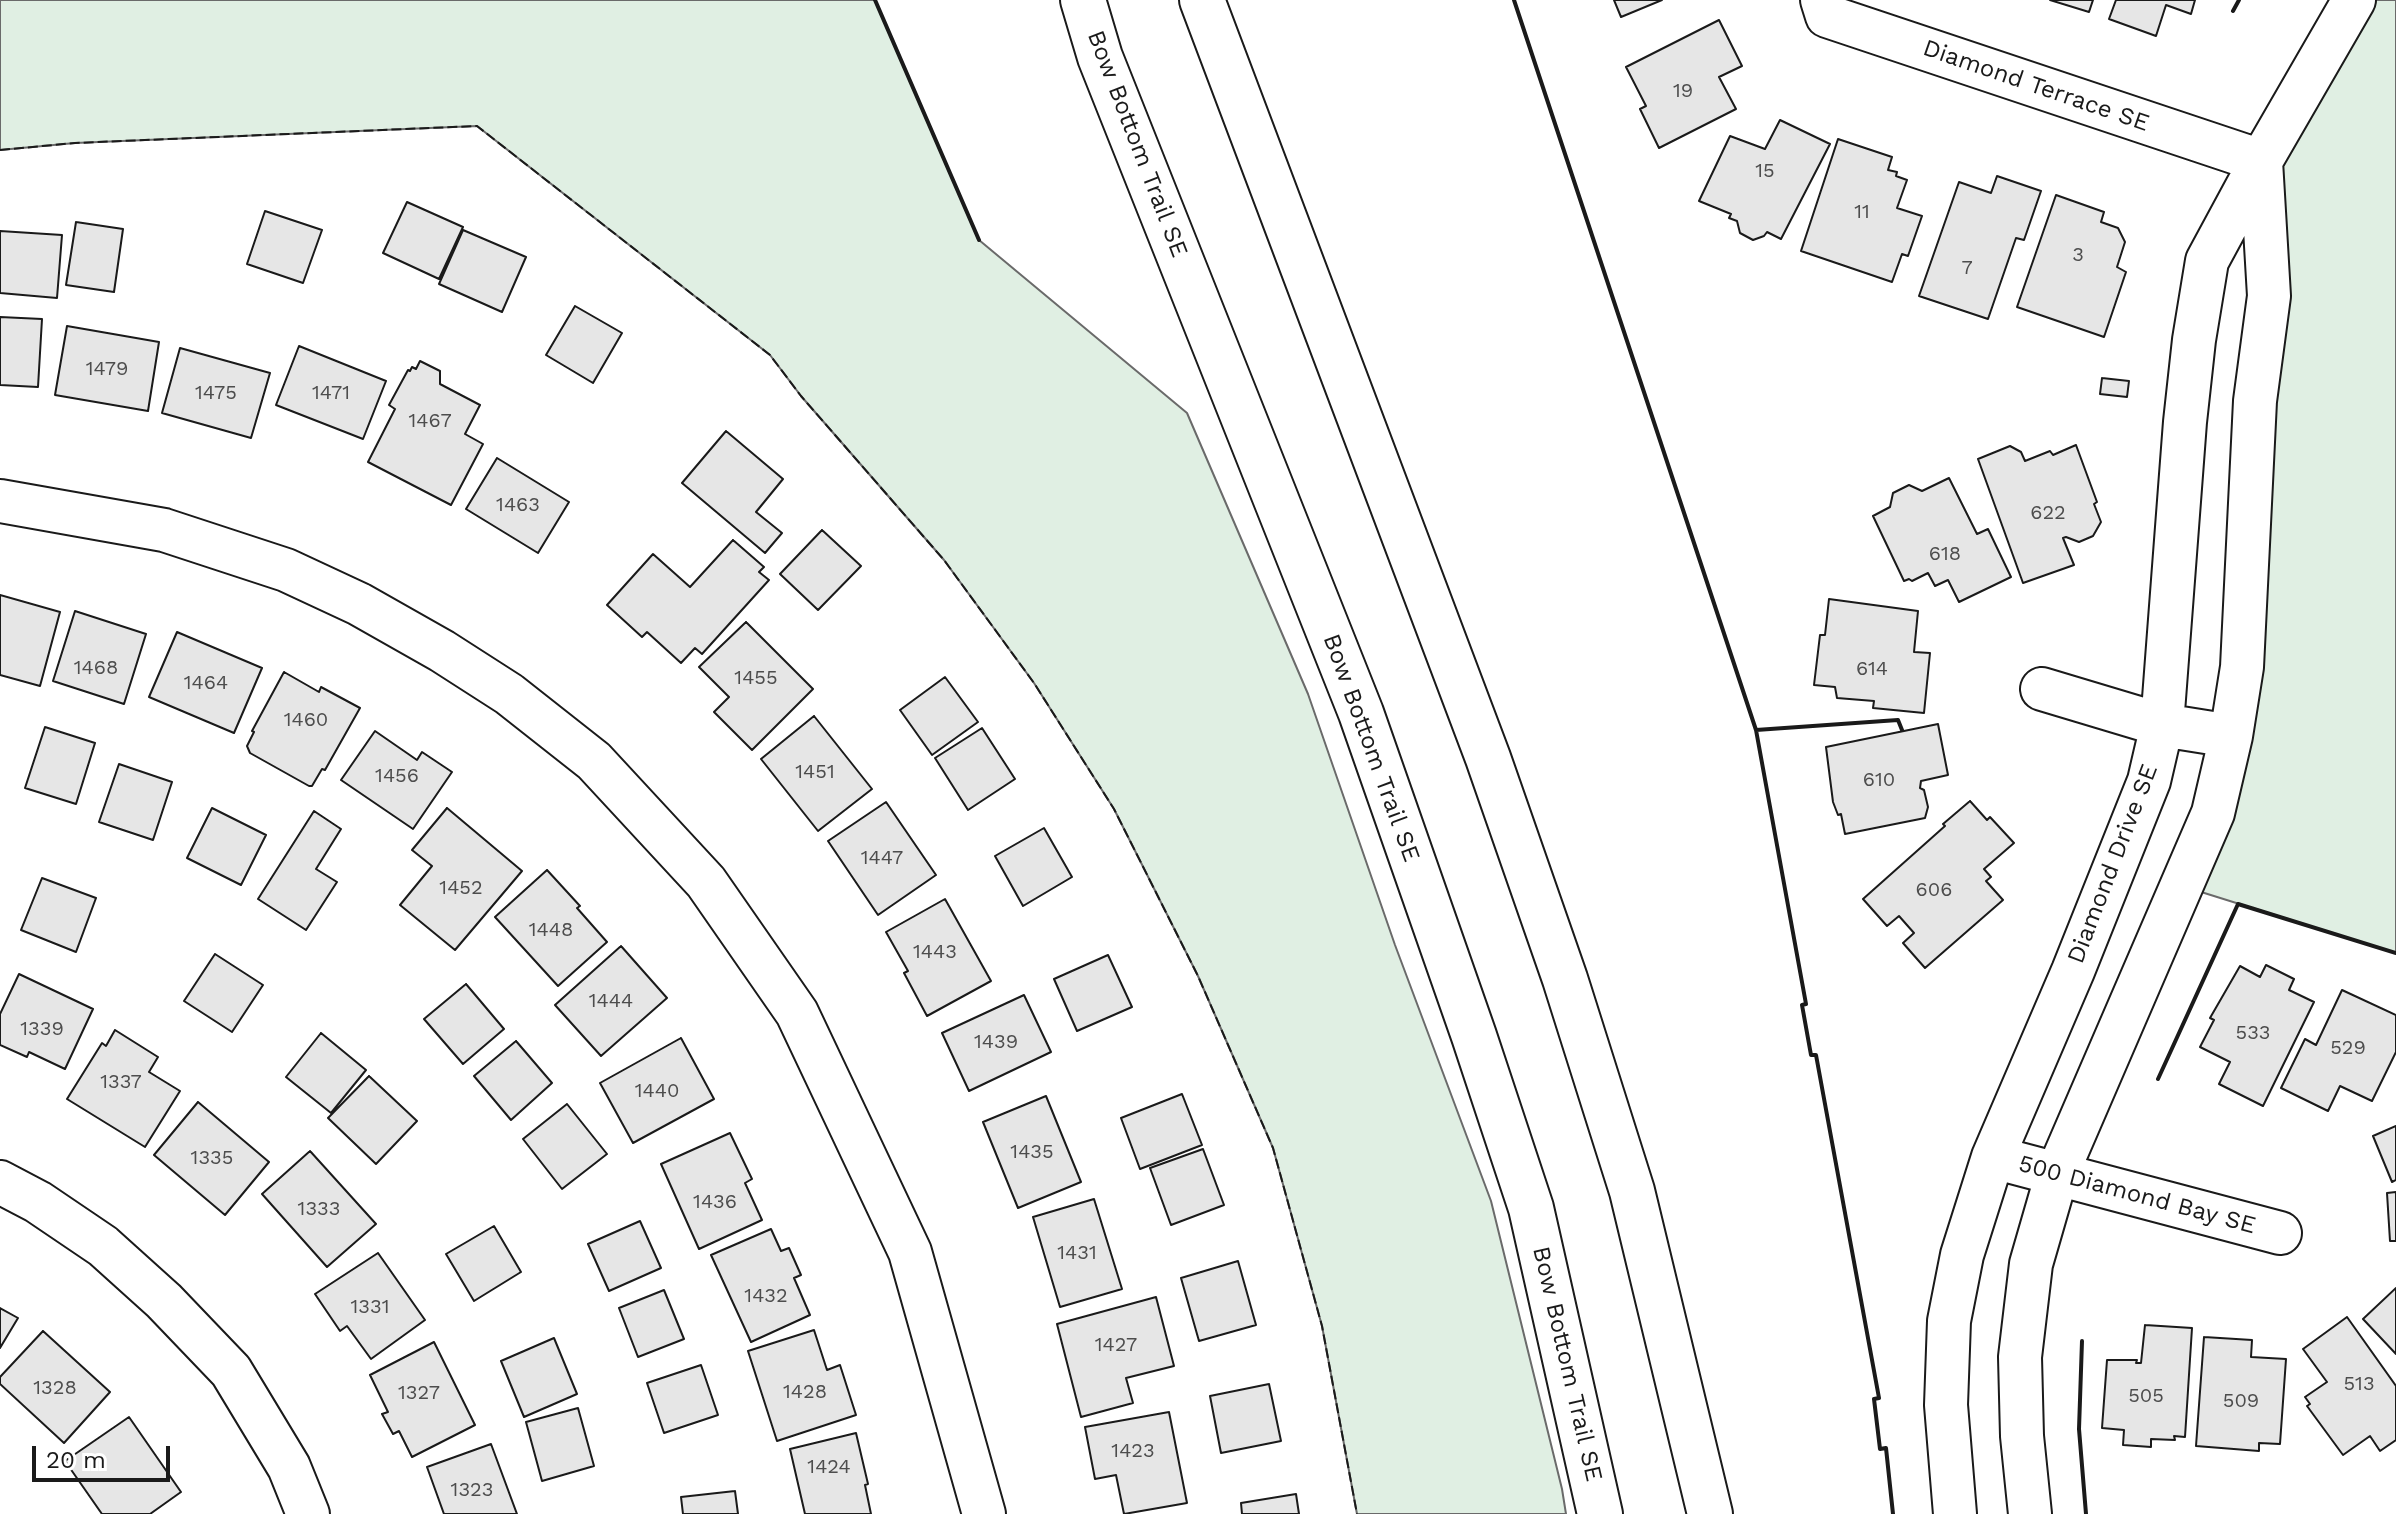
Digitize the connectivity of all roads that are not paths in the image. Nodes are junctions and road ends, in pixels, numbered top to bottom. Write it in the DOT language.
graph roads {
  1 [pos="1063,0"];
  2 [pos="1083,0"];
  3 [pos="1202,0"];
  4 [pos="1822,0"];
  5 [pos="2354,0"];
  6 [pos="1100,57"];
  7 [pos="2261,161"];
  8 [pos="0,501"];
  9 [pos="2042,689"];
  10 [pos="2162,725"];
  11 [pos="2231,736"];
  12 [pos="1993,1157"];
  13 [pos="2057,1174"];
  14 [pos="0,1182"];
  15 [pos="2280,1233"];
  16 [pos="308,1514"];
  17 [pos="984,1514"];
  18 [pos="1600,1514"];
  19 [pos="1710,1514"];
  20 [pos="1955,1514"];
  21 [pos="2030,1514"];
  1 -- 6 [label="highway"];
  2 -- 6 [label="highway, Bow Bottom Trail SE"];
  3 -- 19 [label="highway"];
  4 -- 7 [label="street, Diamond Terrace SE"];
  5 -- 7 [label="street, Diamond Drive SE"];
  6 -- 18 [label="highway, Bow Bottom Trail SE"];
  7 -- 10 [label="street, Diamond Drive SE"];
  7 -- 11 [label="street"];
  8 -- 17 [label="street"];
  9 -- 10 [label="street"];
  10 -- 11 [label="street"];
  10 -- 12 [label="street, Diamond Drive SE"];
  11 -- 13 [label="street"];
  12 -- 13 [label="street, 500 Diamond Bay SE"];
  12 -- 20 [label="street, Diamond Drive SE"];
  13 -- 15 [label="street, 500 Diamond Bay SE"];
  13 -- 21 [label="street"];
  14 -- 16 [label="street"];
}
